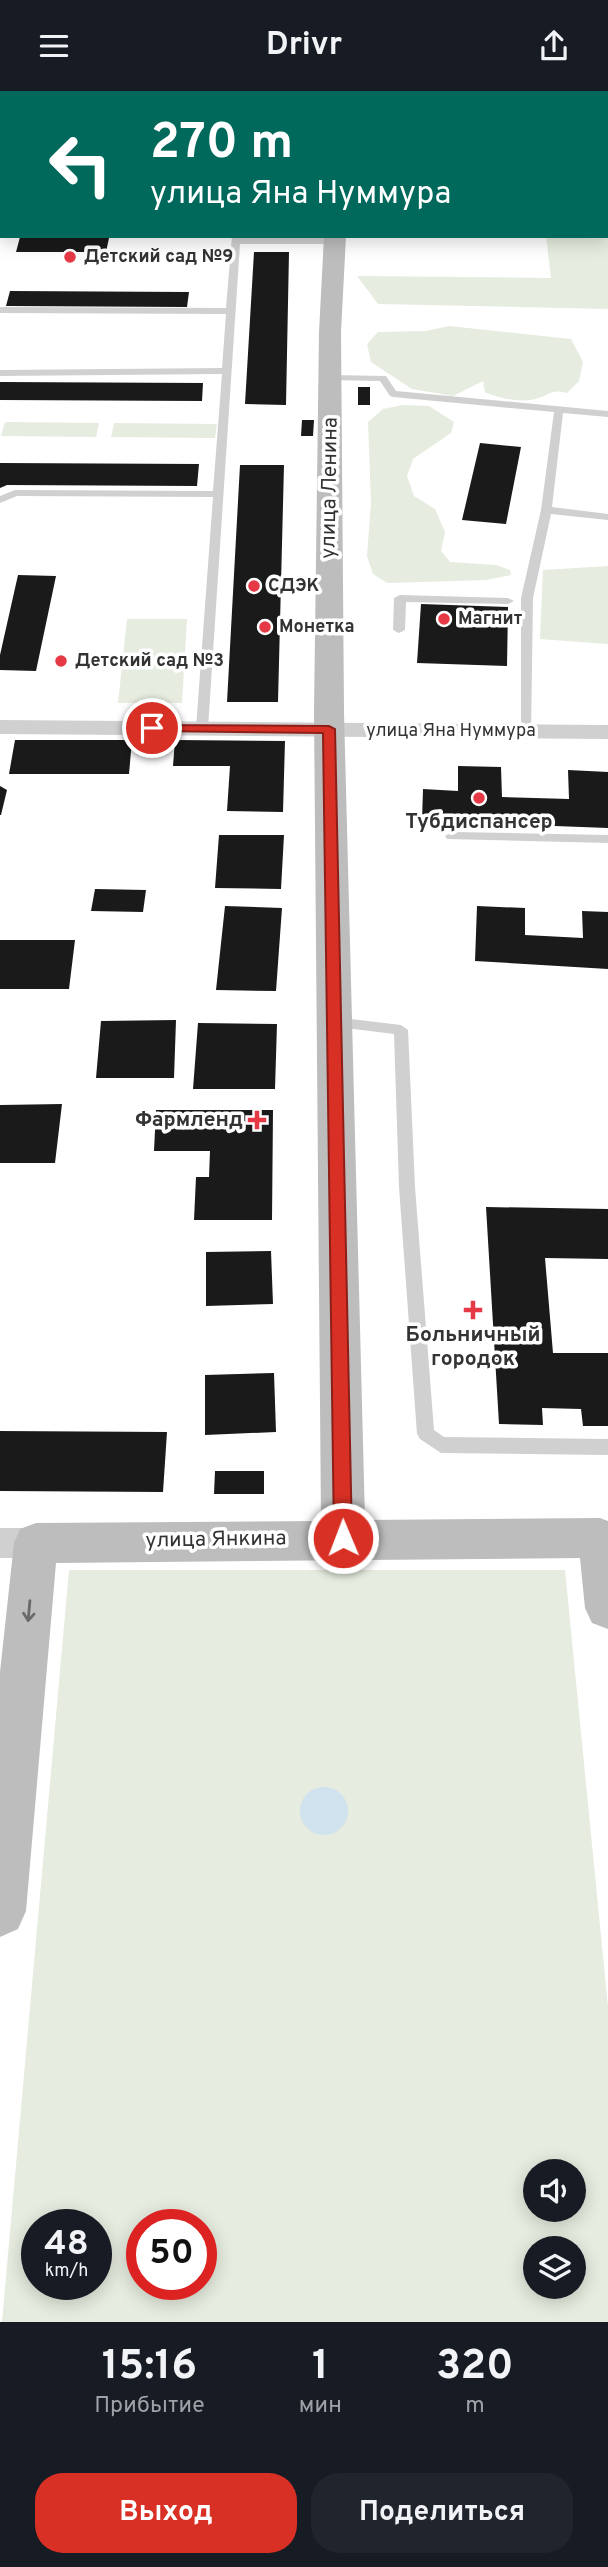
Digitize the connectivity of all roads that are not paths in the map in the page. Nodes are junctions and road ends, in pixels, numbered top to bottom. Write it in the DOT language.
graph roads {
  1 [pos="335,238"];
  2 [pos="236,239"];
  3 [pos="0,310"];
  4 [pos="231,310"];
  5 [pos="226,372"];
  6 [pos="0,373"];
  7 [pos="332,377"];
  8 [pos="559,409"];
  9 [pos="608,414"];
  10 [pos="218,494"];
  11 [pos="0,500"];
  12 [pos="546,510"];
  13 [pos="608,517"];
  14 [pos="508,601"];
  15 [pos="399,630"];
  16 [pos="0,727"];
  17 [pos="202,728"];
  18 [pos="329,729"];
  19 [pos="527,731"];
  20 [pos="608,732"];
  21 [pos="452,837"];
  22 [pos="608,839"];
  23 [pos="334,1022"];
  24 [pos="608,1447"];
  25 [pos="343,1538"];
  26 [pos="18,1543"];
  27 [pos="608,1608"];
  28 [pos="0,1911"];
  1 -- 2 [label="lane"];
  1 -- 7 [label="main road, улица Ленина"];
  2 -- 4 [label="lane"];
  3 -- 4 [label="lane"];
  4 -- 5 [label="lane"];
  5 -- 6 [label="lane"];
  5 -- 10 [label="lane"];
  7 -- 8 [label="lane"];
  7 -- 18 [label="main road, улица Ленина"];
  8 -- 9 [label="lane"];
  8 -- 12 [label="lane"];
  10 -- 11 [label="lane"];
  10 -- 17 [label="lane"];
  12 -- 13 [label="lane"];
  12 -- 19 [label="lane"];
  14 -- 15 [label="lane"];
  16 -- 17 [label="street, улица Яна Нуммура"];
  17 -- 18 [label="street, улица Яна Нуммура"];
  18 -- 19 [label="street, улица Яна Нуммура"];
  18 -- 23 [label="main road, улица Ленина"];
  19 -- 20 [label="street, улица Яна Нуммура"];
  21 -- 22 [label="lane"];
  23 -- 24 [label="lane"];
  23 -- 25 [label="main road, улица Ленина"];
  25 -- 26 [label="main road, улица Янкина"];
  25 -- 27 [label="main road, улица Янкина"];
  26 -- 28 [label="main road, one-way"];
}
